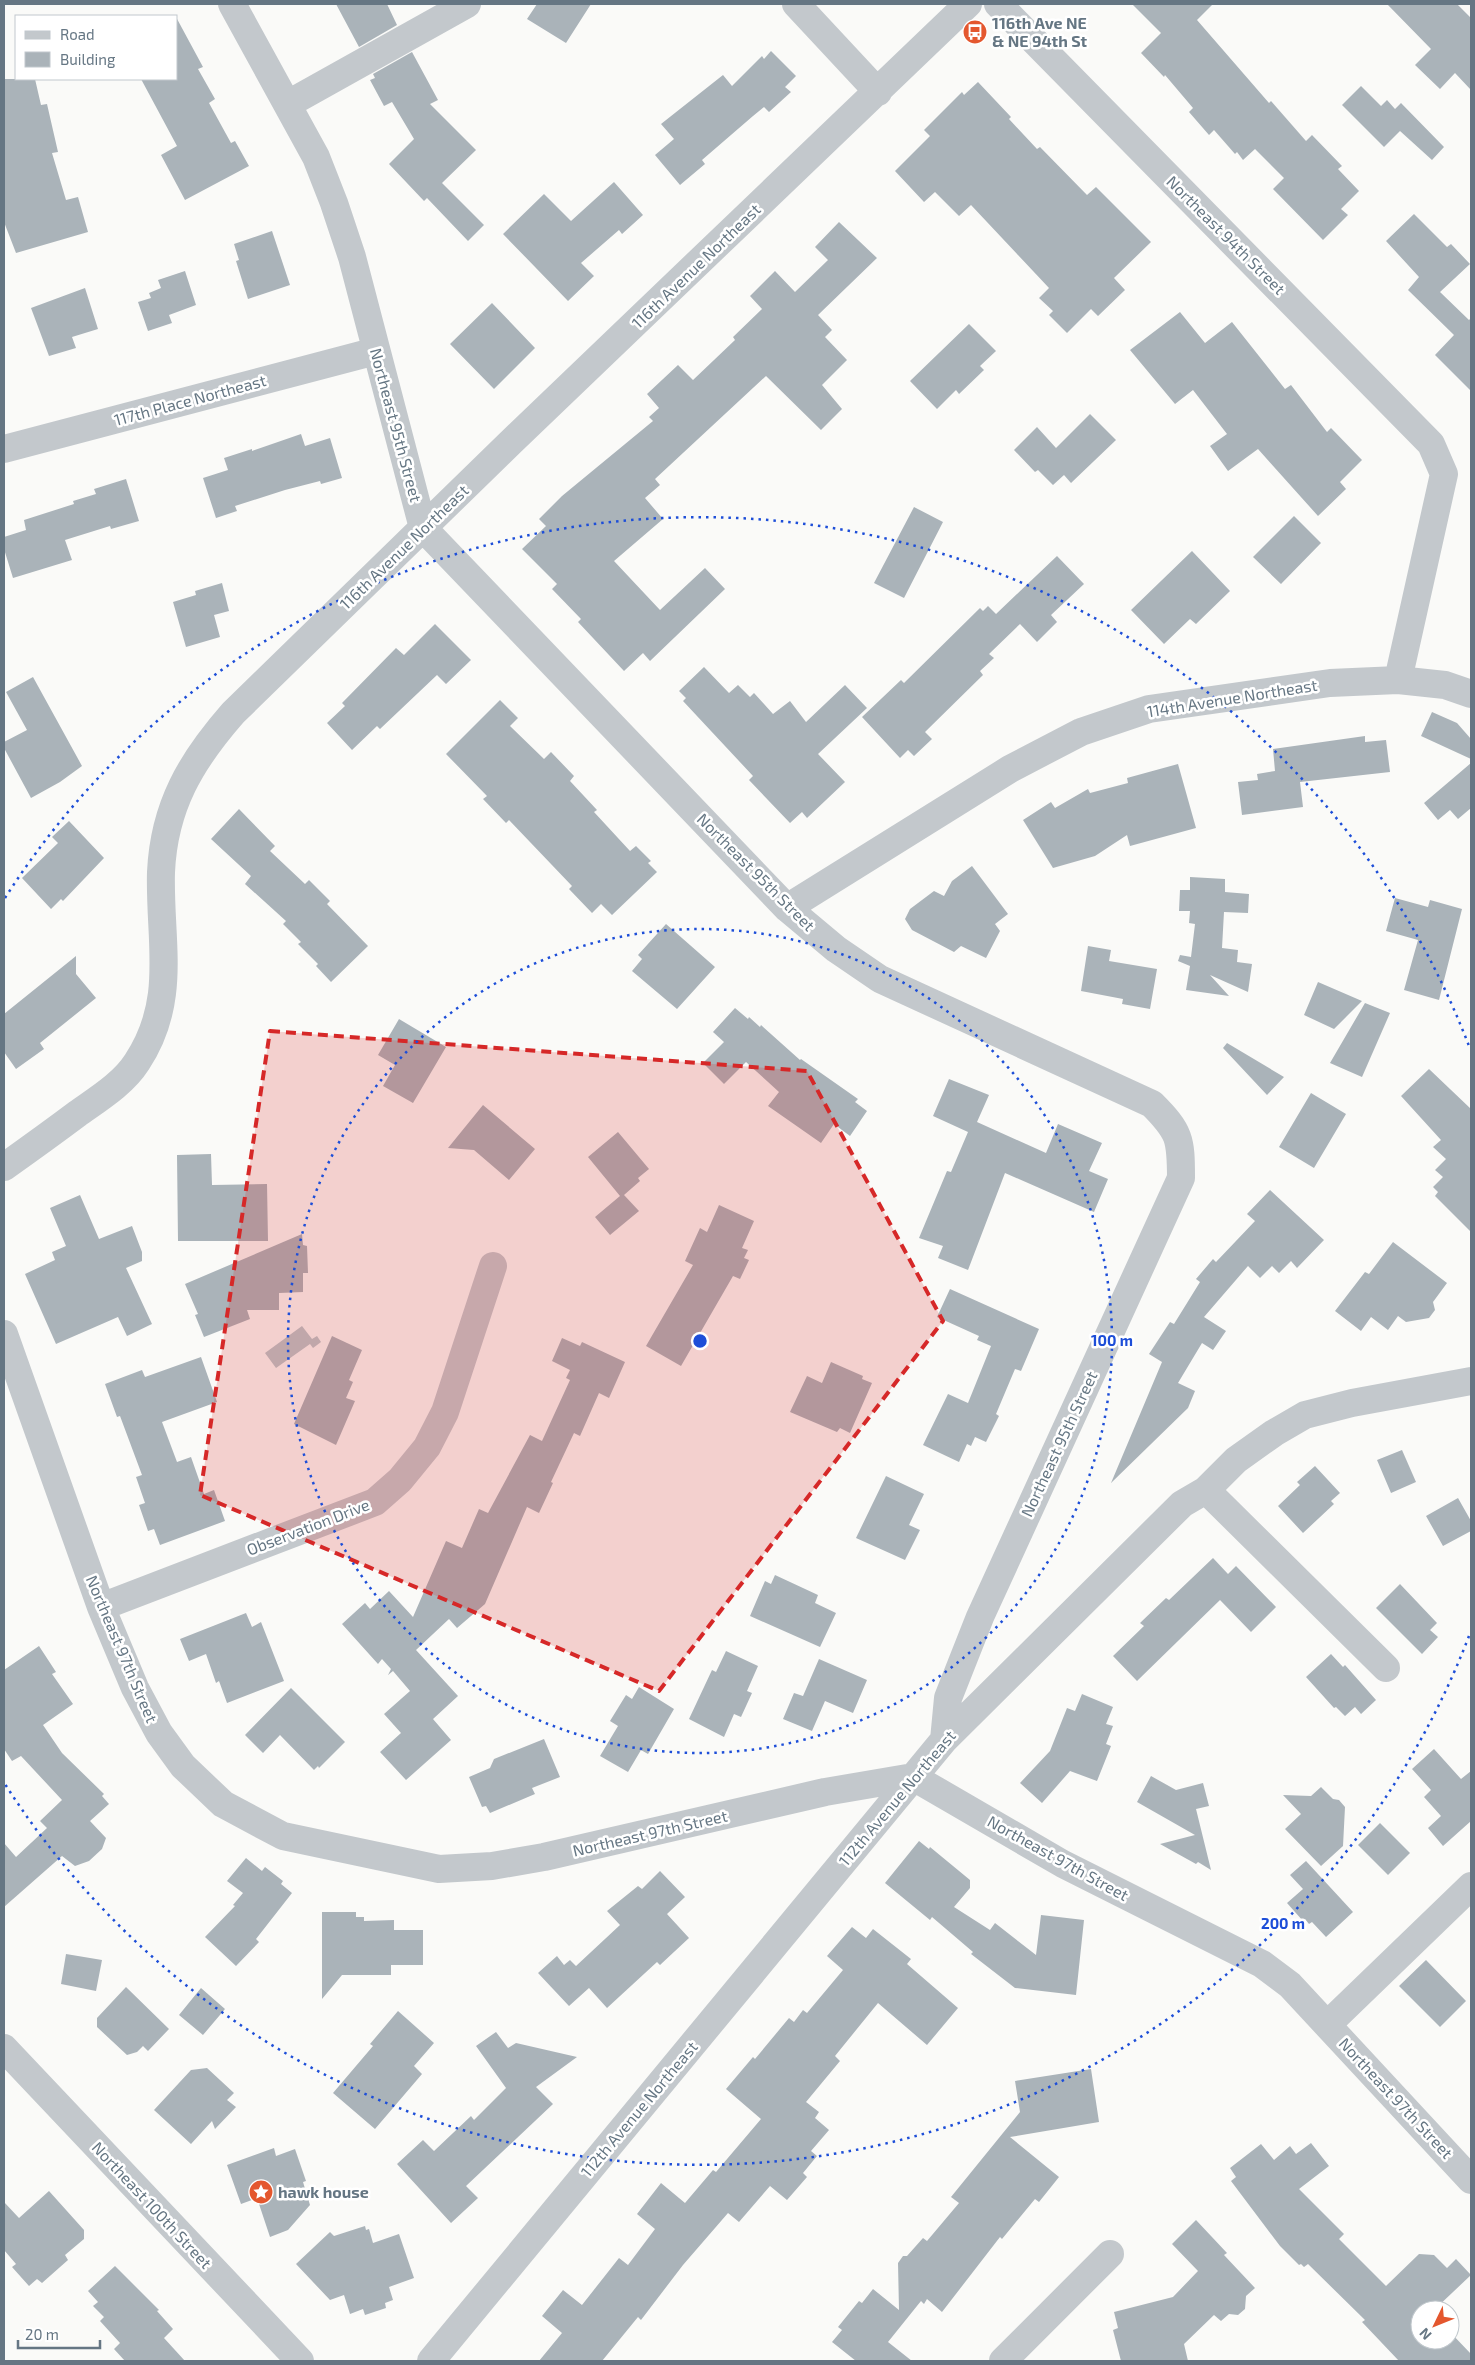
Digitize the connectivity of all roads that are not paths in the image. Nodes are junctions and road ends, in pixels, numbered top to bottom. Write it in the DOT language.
graph roads {
  1 [pos="232,4"];
  2 [pos="467,4"];
  3 [pos="796,4"];
  4 [pos="968,4"];
  5 [pos="998,4"];
  6 [pos="878,92"];
  7 [pos="288,104"];
  8 [pos="376,351"];
  9 [pos="4,449"];
  10 [pos="423,528"];
  11 [pos="1398,680"];
  12 [pos="1471,694"];
  13 [pos="787,908"];
  14 [pos="4,1167"];
  15 [pos="493,1266"];
  16 [pos="4,1334"];
  17 [pos="1471,1381"];
  18 [pos="1206,1490"];
  19 [pos="101,1607"];
  20 [pos="1386,1668"];
  21 [pos="944,1740"];
  22 [pos="913,1777"];
  23 [pos="1471,1886"];
  24 [pos="1328,2024"];
  25 [pos="4,2048"];
  26 [pos="1471,2180"];
  27 [pos="1110,2254"];
  28 [pos="300,2361"];
  29 [pos="431,2361"];
  30 [pos="1003,2361"];
  1 -- 7 [label="street, Northeast 95th Street"];
  2 -- 7 [label="street"];
  3 -- 6 [label="street"];
  4 -- 6 [label="street, 116th Avenue Northeast"];
  5 -- 11 [label="street, Northeast 94th Street"];
  6 -- 10 [label="street, 116th Avenue Northeast"];
  7 -- 8 [label="street, Northeast 95th Street"];
  8 -- 9 [label="street, 117th Place Northeast"];
  8 -- 10 [label="street, Northeast 95th Street"];
  10 -- 13 [label="street, Northeast 95th Street"];
  10 -- 14 [label="street, 116th Avenue Northeast"];
  11 -- 12 [label="street"];
  11 -- 13 [label="street, 114th Avenue Northeast"];
  13 -- 21 [label="street, Northeast 95th Street"];
  15 -- 19 [label="street, Observation Drive"];
  16 -- 19 [label="street, Northeast 97th Street"];
  17 -- 18 [label="street, 112th Avenue Northeast"];
  18 -- 20 [label="street"];
  18 -- 21 [label="street, 112th Avenue Northeast"];
  19 -- 22 [label="street, Northeast 97th Street"];
  21 -- 22 [label="street, 112th Avenue Northeast"];
  22 -- 24 [label="street, Northeast 97th Street"];
  22 -- 29 [label="street, 112th Avenue Northeast"];
  23 -- 24 [label="street"];
  24 -- 26 [label="street, Northeast 97th Street"];
  25 -- 28 [label="street, Northeast 100th Street"];
  27 -- 30 [label="street"];
}
